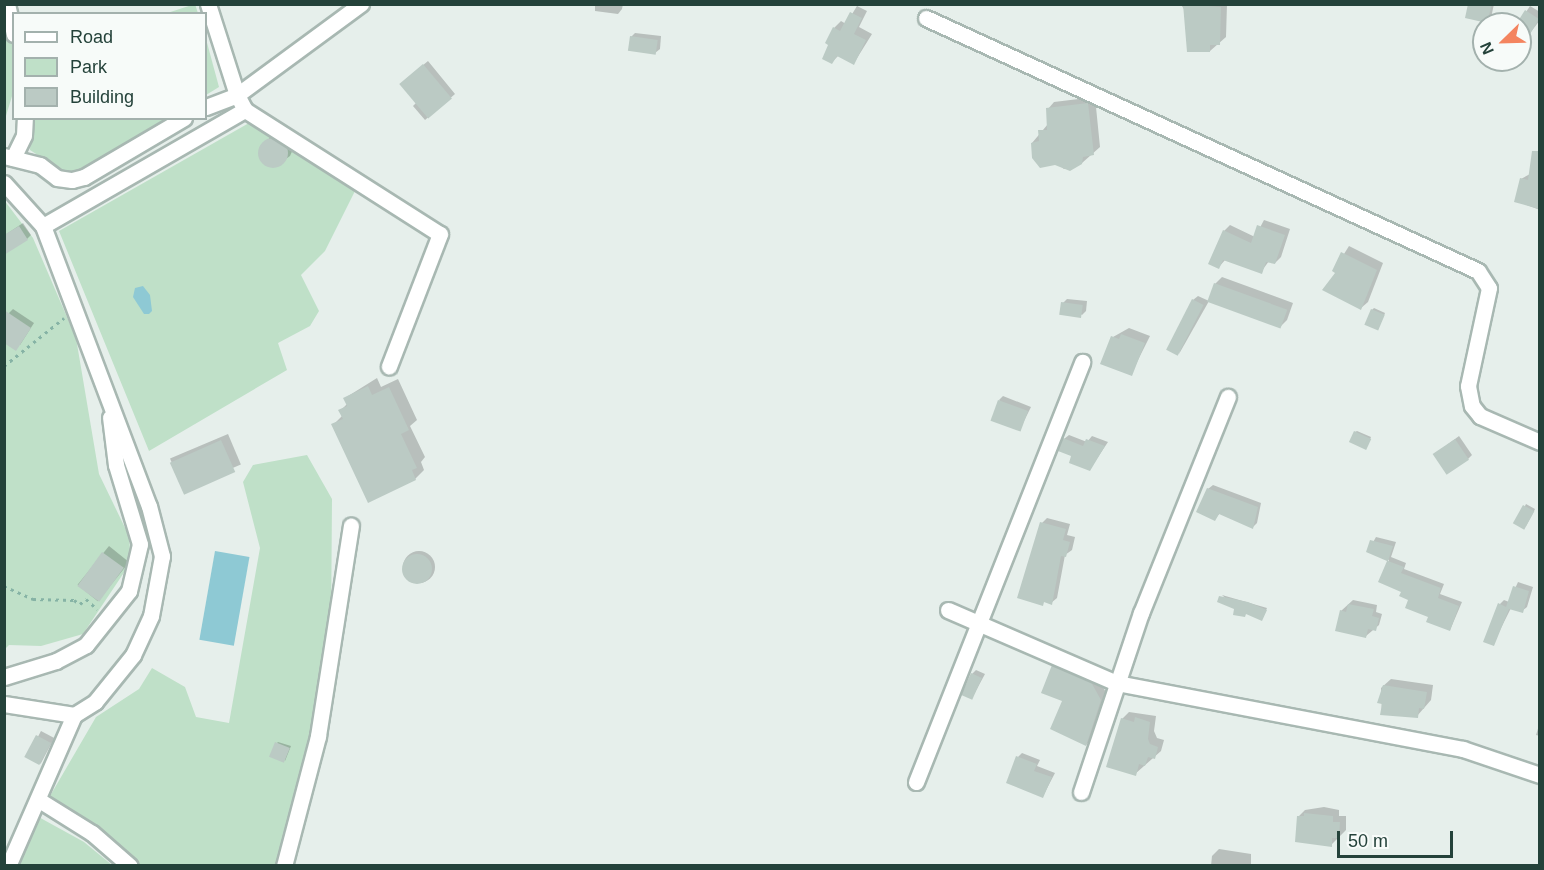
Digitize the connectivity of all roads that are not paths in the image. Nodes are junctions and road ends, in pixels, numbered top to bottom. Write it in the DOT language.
graph roads {
  1 [pos="7,4"];
  2 [pos="208,4"];
  3 [pos="361,4"];
  4 [pos="926,18"];
  5 [pos="12,25"];
  6 [pos="237,94"];
  7 [pos="207,107"];
  8 [pos="246,110"];
  9 [pos="25,120"];
  10 [pos="181,120"];
  11 [pos="9,157"];
  12 [pos="4,183"];
  13 [pos="43,226"];
  14 [pos="1082,362"];
  15 [pos="388,366"];
  16 [pos="106,388"];
  17 [pos="1228,398"];
  18 [pos="1539,442"];
  19 [pos="351,526"];
  20 [pos="948,610"];
  21 [pos="977,623"];
  22 [pos="4,677"];
  23 [pos="1117,683"];
  24 [pos="4,704"];
  25 [pos="74,715"];
  26 [pos="1539,776"];
  27 [pos="916,782"];
  28 [pos="1081,792"];
  29 [pos="39,800"];
  30 [pos="8,866"];
  31 [pos="130,866"];
  32 [pos="284,866"];
  1 -- 5 [label="street"];
  2 -- 6 [label="street"];
  3 -- 6 [label="street"];
  4 -- 18 [label="street"];
  6 -- 7 [label="street"];
  6 -- 8 [label="street"];
  8 -- 13 [label="street"];
  8 -- 15 [label="street"];
  9 -- 11 [label="street"];
  10 -- 11 [label="street"];
  12 -- 13 [label="street"];
  13 -- 16 [label="street"];
  14 -- 21 [label="street"];
  16 -- 22 [label="street"];
  16 -- 25 [label="street"];
  17 -- 23 [label="street"];
  19 -- 32 [label="street"];
  20 -- 21 [label="street"];
  21 -- 23 [label="street"];
  21 -- 27 [label="street"];
  23 -- 26 [label="street"];
  23 -- 28 [label="street"];
  24 -- 25 [label="street"];
  25 -- 29 [label="street"];
  29 -- 30 [label="street"];
  29 -- 31 [label="street"];
}
